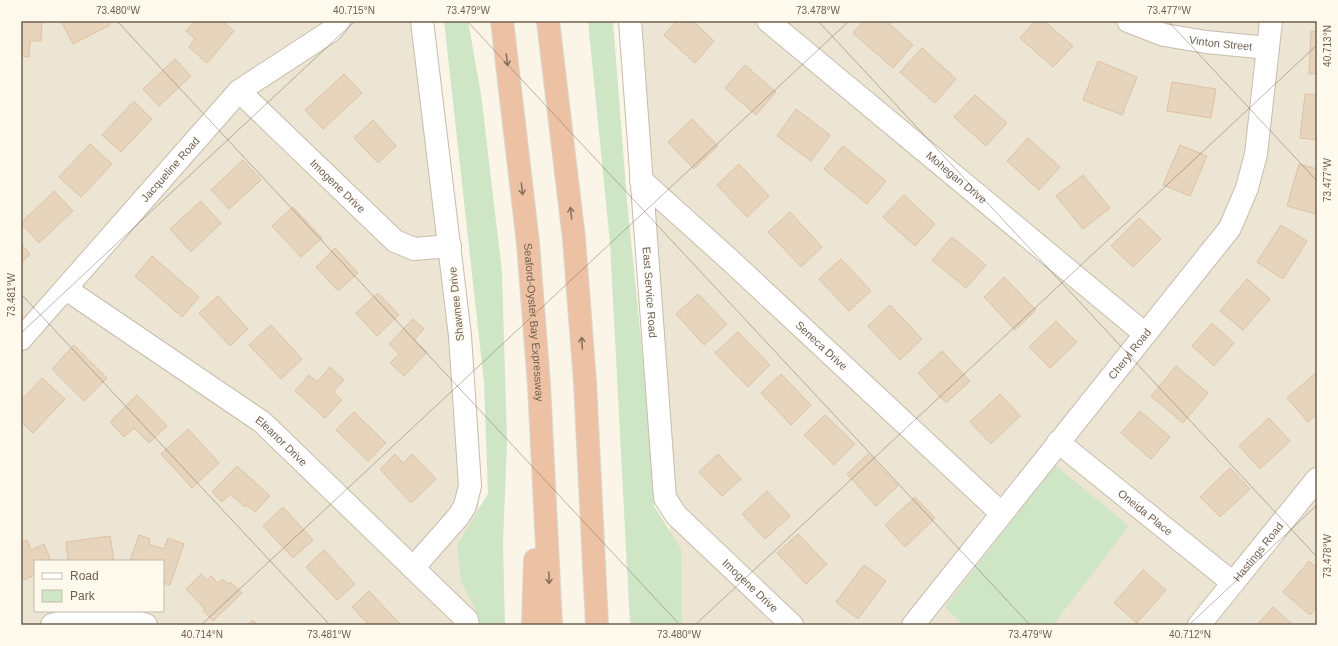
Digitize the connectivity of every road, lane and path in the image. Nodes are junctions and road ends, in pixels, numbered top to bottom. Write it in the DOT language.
graph roads {
  1 [pos="339,21"];
  2 [pos="422,21"];
  3 [pos="502,21"];
  4 [pos="548,21"];
  5 [pos="555,21"];
  6 [pos="630,21"];
  7 [pos="768,21"];
  8 [pos="1128,21"];
  9 [pos="1271,21"];
  10 [pos="1268,48"];
  11 [pos="239,92"];
  12 [pos="558,100"];
  13 [pos="641,180"];
  14 [pos="450,246"];
  15 [pos="66,289"];
  16 [pos="1145,334"];
  17 [pos="21,339"];
  18 [pos="585,382"];
  19 [pos="539,385"];
  20 [pos="1058,442"];
  21 [pos="1317,478"];
  22 [pos="1001,513"];
  23 [pos="709,546"];
  24 [pos="413,568"];
  25 [pos="1233,583"];
  26 [pos="52,625"];
  27 [pos="146,625"];
  28 [pos="468,625"];
  29 [pos="533,625"];
  30 [pos="551,625"];
  31 [pos="597,625"];
  32 [pos="612,625"];
  33 [pos="792,625"];
  34 [pos="913,625"];
  35 [pos="1199,625"];
  1 -- 11 [label="street, Jacqueline Road"];
  2 -- 14 [label="street, Shawnee Drive"];
  3 -- 19 [label="highway, Seaford-Oyster Bay Expressway, one-way"];
  4 -- 12 [label="highway"];
  5 -- 12 [label="highway"];
  6 -- 13 [label="street, East Service Road"];
  7 -- 16 [label="street, Mohegan Drive"];
  8 -- 10 [label="street, Vinton Street"];
  9 -- 10 [label="street, Cheryl Road"];
  10 -- 16 [label="street, Cheryl Road"];
  11 -- 14 [label="street, Imogene Drive"];
  11 -- 15 [label="street, Jacqueline Road"];
  18 -- 12 [label="highway, one-way"];
  13 -- 22 [label="street, Seneca Drive"];
  13 -- 23 [label="street, East Service Road"];
  14 -- 24 [label="street, Shawnee Drive"];
  15 -- 17 [label="street, Jacqueline Road"];
  15 -- 24 [label="street, Eleanor Drive"];
  16 -- 20 [label="street, Cheryl Road"];
  18 -- 31 [label="highway"];
  18 -- 32 [label="highway"];
  19 -- 29 [label="highway"];
  19 -- 30 [label="highway, Seaford-Oyster Bay Expressway, one-way"];
  20 -- 22 [label="street, Cheryl Road"];
  20 -- 25 [label="street, Oneida Place"];
  21 -- 25 [label="street, Hastings Road"];
  22 -- 34 [label="street, Cheryl Road"];
  23 -- 33 [label="street, Imogene Drive"];
  24 -- 28 [label="street, Eleanor Drive"];
  25 -- 35 [label="street, Hastings Road"];
  26 -- 27 [label="street"];
}
